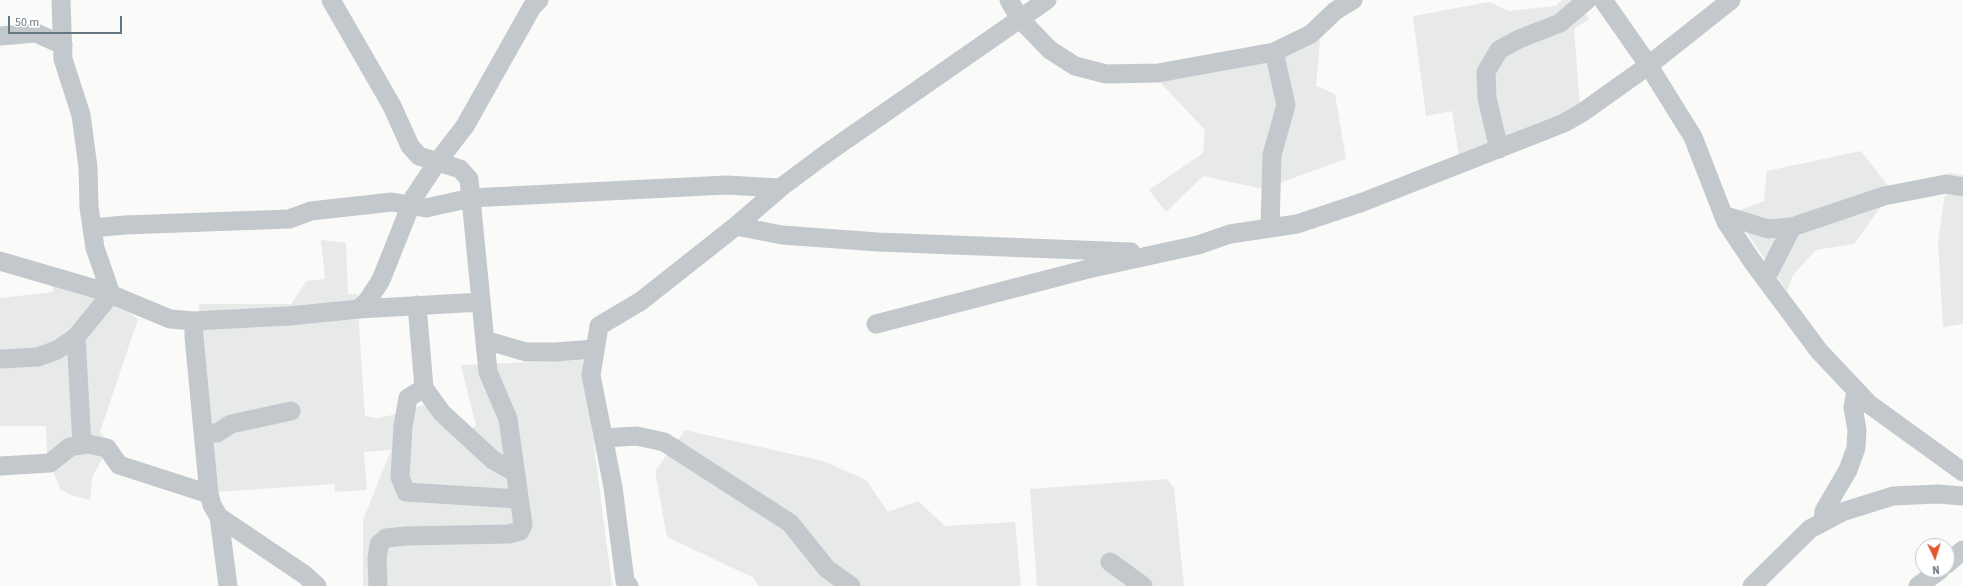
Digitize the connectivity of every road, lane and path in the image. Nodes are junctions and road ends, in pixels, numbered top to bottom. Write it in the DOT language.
graph roads {
  1 [pos="61,0"];
  2 [pos="331,0"];
  3 [pos="539,0"];
  4 [pos="1009,0"];
  5 [pos="1047,0"];
  6 [pos="1353,0"];
  7 [pos="1586,0"];
  8 [pos="1603,0"];
  9 [pos="1731,0"];
  10 [pos="1020,19"];
  11 [pos="0,36"];
  12 [pos="63,45"];
  13 [pos="1274,52"];
  14 [pos="1649,65"];
  15 [pos="1500,149"];
  16 [pos="438,161"];
  17 [pos="1963,187"];
  18 [pos="780,188"];
  19 [pos="471,198"];
  20 [pos="411,207"];
  21 [pos="1723,214"];
  22 [pos="736,226"];
  23 [pos="1792,227"];
  24 [pos="92,228"];
  25 [pos="1270,228"];
  26 [pos="1147,256"];
  27 [pos="0,262"];
  28 [pos="1766,278"];
  29 [pos="111,294"];
  30 [pos="481,302"];
  31 [pos="417,305"];
  32 [pos="359,309"];
  33 [pos="194,321"];
  34 [pos="876,324"];
  35 [pos="76,337"];
  36 [pos="485,340"];
  37 [pos="594,349"];
  38 [pos="1,359"];
  39 [pos="424,388"];
  40 [pos="1856,391"];
  41 [pos="291,411"];
  42 [pos="203,433"];
  43 [pos="603,438"];
  44 [pos="82,445"];
  45 [pos="0,466"];
  46 [pos="1963,472"];
  47 [pos="516,473"];
  48 [pos="209,494"];
  49 [pos="1963,496"];
  50 [pos="519,499"];
  51 [pos="219,517"];
  52 [pos="1823,522"];
  53 [pos="1963,550"];
  54 [pos="1955,557"];
  55 [pos="1110,562"];
  56 [pos="1770,567"];
  57 [pos="1929,578"];
  58 [pos="228,586"];
  59 [pos="317,586"];
  60 [pos="378,586"];
  61 [pos="629,586"];
  62 [pos="851,586"];
  63 [pos="1143,586"];
  64 [pos="1752,586"];
  65 [pos="1768,586"];
  66 [pos="1918,586"];
  1 -- 12 [label="lane"];
  2 -- 16 [label="lane"];
  3 -- 16 [label="lane"];
  4 -- 10 [label="lane"];
  5 -- 10 [label="lane"];
  6 -- 13 [label="lane"];
  7 -- 15 [label="lane"];
  8 -- 14 [label="lane"];
  9 -- 14 [label="lane"];
  10 -- 13 [label="lane"];
  10 -- 18 [label="lane"];
  11 -- 12 [label="lane"];
  12 -- 24 [label="lane"];
  13 -- 25 [label="lane"];
  14 -- 15 [label="lane"];
  14 -- 21 [label="lane"];
  15 -- 25 [label="lane"];
  16 -- 19 [label="lane"];
  16 -- 20 [label="lane"];
  17 -- 23 [label="lane"];
  18 -- 19 [label="lane"];
  18 -- 22 [label="lane"];
  19 -- 20 [label="lane"];
  19 -- 30 [label="lane"];
  20 -- 24 [label="lane"];
  20 -- 32 [label="lane"];
  21 -- 23 [label="lane"];
  21 -- 28 [label="lane"];
  22 -- 26 [label="lane"];
  22 -- 37 [label="lane"];
  23 -- 28 [label="lane"];
  24 -- 29 [label="lane"];
  25 -- 26 [label="lane"];
  26 -- 34 [label="lane"];
  27 -- 29 [label="lane"];
  28 -- 40 [label="lane"];
  29 -- 33 [label="lane"];
  29 -- 35 [label="lane"];
  30 -- 31 [label="lane"];
  30 -- 36 [label="lane"];
  31 -- 32 [label="lane"];
  31 -- 39 [label="lane"];
  32 -- 33 [label="lane"];
  33 -- 42 [label="lane"];
  35 -- 38 [label="lane"];
  35 -- 44 [label="lane"];
  36 -- 37 [label="lane"];
  36 -- 47 [label="lane"];
  37 -- 43 [label="lane"];
  39 -- 47 [label="lane"];
  39 -- 50 [label="lane"];
  40 -- 46 [label="lane"];
  40 -- 52 [label="lane"];
  41 -- 42 [label="lane"];
  42 -- 48 [label="lane"];
  43 -- 61 [label="lane"];
  43 -- 62 [label="lane"];
  44 -- 45 [label="lane"];
  44 -- 48 [label="lane"];
  47 -- 50 [label="lane"];
  48 -- 51 [label="lane"];
  49 -- 52 [label="lane"];
  50 -- 60 [label="lane"];
  51 -- 58 [label="lane"];
  51 -- 59 [label="lane"];
  52 -- 56 [label="lane"];
  53 -- 54 [label="lane"];
  55 -- 63 [label="lane"];
  56 -- 64 [label="lane"];
  56 -- 65 [label="lane"];
  57 -- 66 [label="lane"];
}
